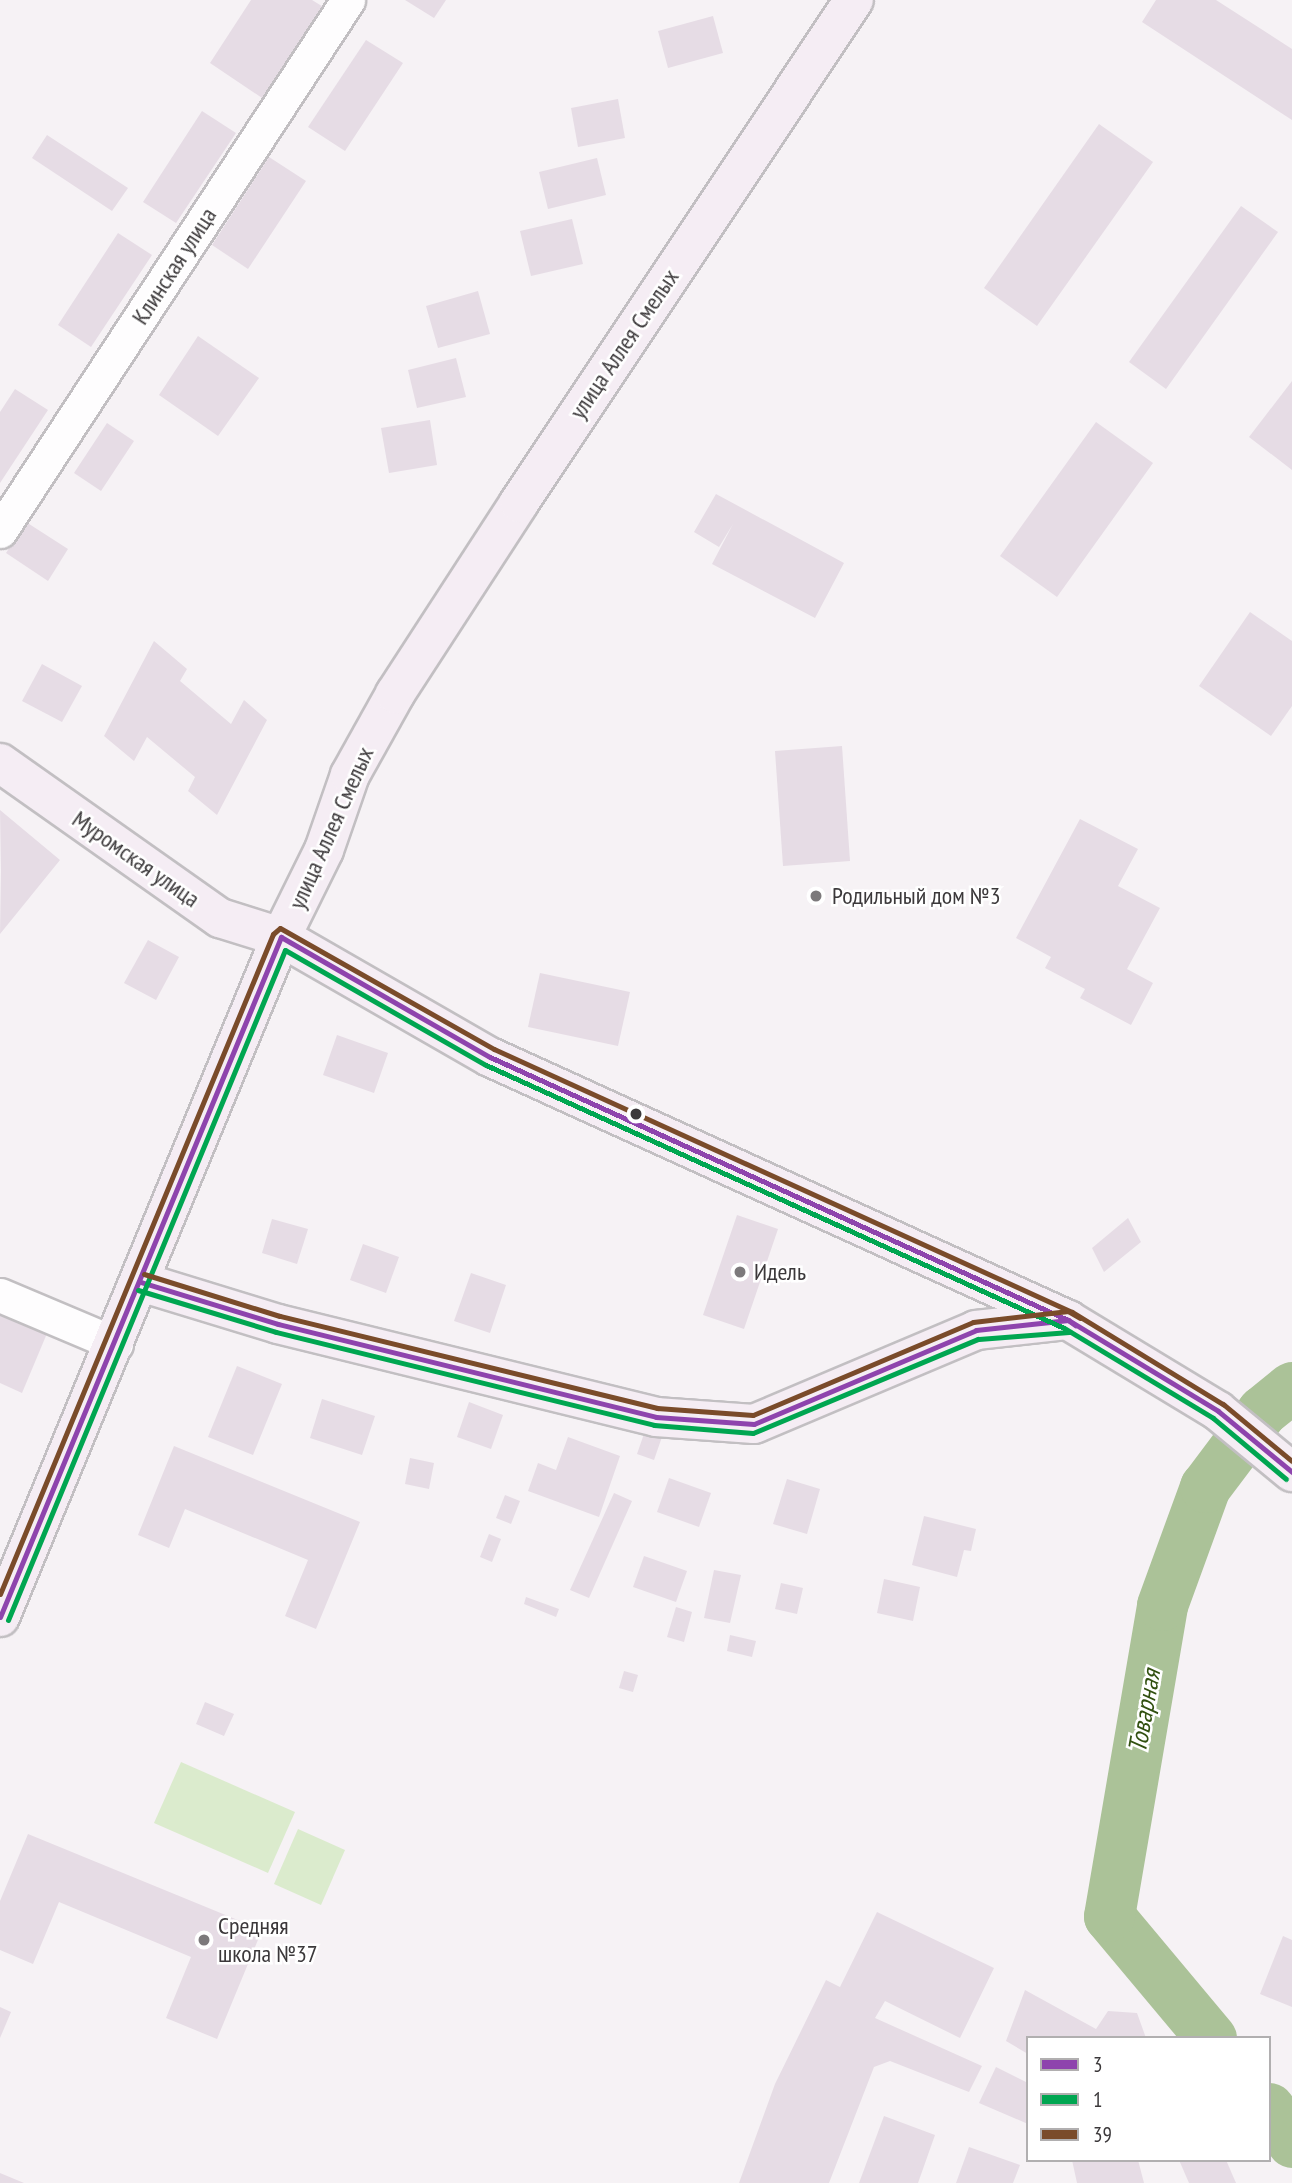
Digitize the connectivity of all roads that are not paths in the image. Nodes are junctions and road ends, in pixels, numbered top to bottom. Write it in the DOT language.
graph roads {
  1 [pos="348,0"];
  2 [pos="854,0"];
  3 [pos="0,531"];
  4 [pos="0,763"];
  5 [pos="281,937"];
  6 [pos="968,1274"];
  7 [pos="141,1282"];
  8 [pos="0,1295"];
  9 [pos="1068,1320"];
  10 [pos="976,1330"];
  11 [pos="116,1343"];
  12 [pos="1287,1467"];
  13 [pos="0,1617"];
  1 -- 3 [label="street, Клинская улица"];
  2 -- 5 [label="main road, улица Аллея Смелых"];
  4 -- 5 [label="main road, Муромская улица"];
  5 -- 6 [label="main road, Муромская улица"];
  5 -- 7 [label="main road, улица Аллея Смелых"];
  6 -- 9 [label="main road, Муромская улица"];
  6 -- 10 [label="main road"];
  7 -- 10 [label="main road"];
  7 -- 11 [label="main road, улица Аллея Смелых"];
  8 -- 11 [label="street"];
  9 -- 10 [label="main road"];
  9 -- 12 [label="main road, Муромская улица"];
  11 -- 13 [label="main road, улица Аллея Смелых"];
}
